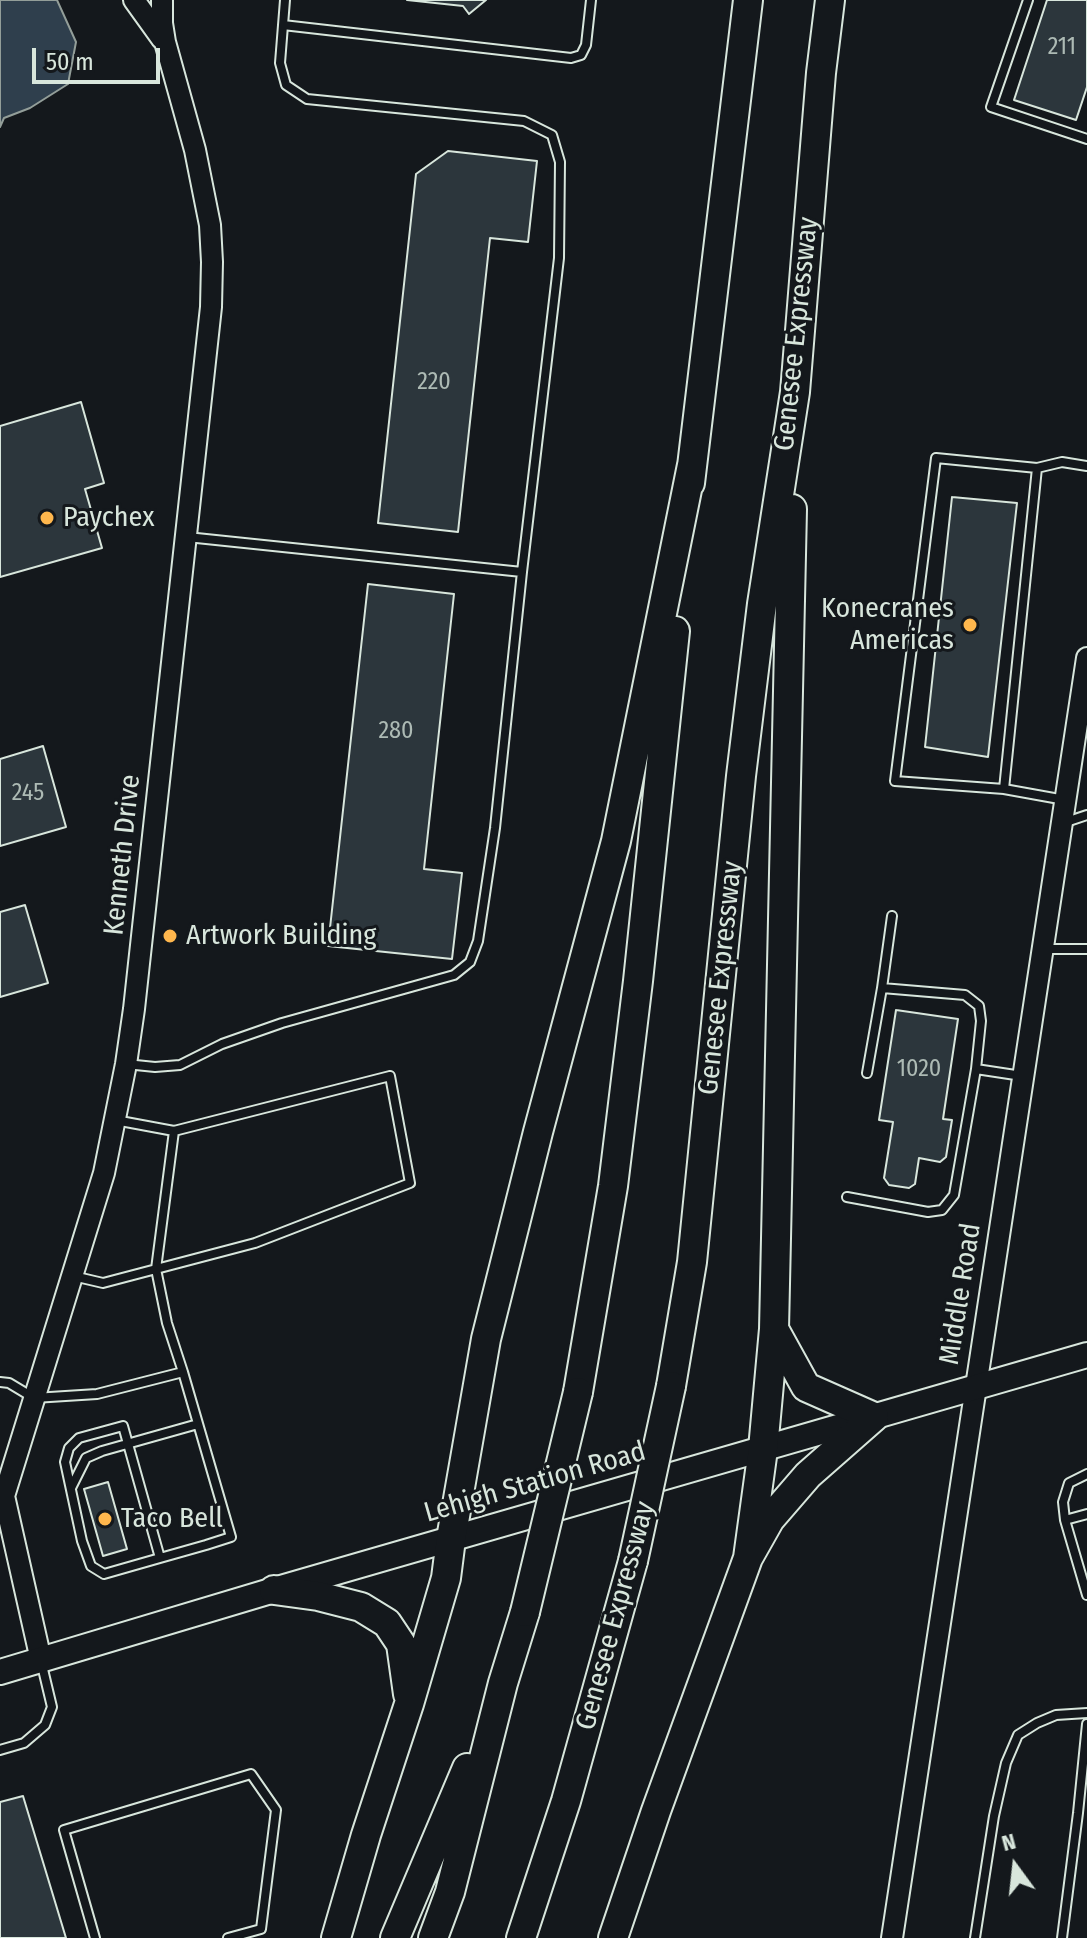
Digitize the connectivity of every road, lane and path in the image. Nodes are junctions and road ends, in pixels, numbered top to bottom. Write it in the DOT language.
graph roads {
  1 [pos="134,0"];
  2 [pos="162,0"];
  3 [pos="285,0"];
  4 [pos="591,0"];
  5 [pos="748,0"];
  6 [pos="830,0"];
  7 [pos="1028,0"];
  8 [pos="283,25"];
  9 [pos="165,42"];
  10 [pos="1087,139"];
  11 [pos="795,392"];
  12 [pos="692,465"];
  13 [pos="1087,466"];
  14 [pos="1037,468"];
  15 [pos="186,537"];
  16 [pos="522,572"];
  17 [pos="1087,658"];
  18 [pos="1080,752"];
  19 [pos="1004,789"];
  20 [pos="1065,800"];
  21 [pos="1087,815"];
  22 [pos="1062,823"];
  23 [pos="892,916"];
  24 [pos="1042,949"];
  25 [pos="1087,949"];
  26 [pos="882,988"];
  27 [pos="126,1064"];
  28 [pos="976,1069"];
  29 [pos="867,1073"];
  30 [pos="1023,1076"];
  31 [pos="114,1120"];
  32 [pos="174,1131"];
  33 [pos="847,1197"];
  34 [pos="156,1269"];
  35 [pos="72,1276"];
  36 [pos="774,1329"];
  37 [pos="1087,1355"];
  38 [pos="183,1372"];
  39 [pos="0,1382"];
  40 [pos="975,1387"];
  41 [pos="34,1398"];
  42 [pos="874,1417"];
  43 [pos="198,1424"];
  44 [pos="128,1444"];
  45 [pos="763,1449"];
  46 [pos="1087,1474"];
  47 [pos="71,1488"];
  48 [pos="2,1496"];
  49 [pos="1087,1514"];
  50 [pos="1065,1520"];
  51 [pos="451,1539"];
  52 [pos="160,1558"];
  53 [pos="748,1558"];
  54 [pos="1084,1571"];
  55 [pos="274,1590"];
  56 [pos="1087,1595"];
  57 [pos="41,1660"];
  58 [pos="0,1672"];
  59 [pos="503,1683"];
  60 [pos="409,1704"];
  61 [pos="1087,1713"];
  62 [pos="1087,1724"];
  63 [pos="0,1750"];
  64 [pos="1083,1813"];
  65 [pos="95,1938"];
  66 [pos="228,1938"];
  67 [pos="336,1938"];
  68 [pos="395,1938"];
  69 [pos="433,1938"];
  70 [pos="521,1938"];
  71 [pos="613,1938"];
  72 [pos="892,1938"];
  73 [pos="975,1938"];
  74 [pos="1062,1938"];
  1 -- 9 [label="street, Kenneth Drive"];
  2 -- 9 [label="street, Kenneth Drive"];
  3 -- 8 [label="lane"];
  4 -- 8 [label="lane"];
  5 -- 12 [label="highway"];
  6 -- 11 [label="highway, Genesee Expressway"];
  7 -- 10 [label="lane"];
  8 -- 16 [label="lane"];
  9 -- 15 [label="street, Kenneth Drive"];
  11 -- 36 [label="highway"];
  11 -- 70 [label="highway, Genesee Expressway, bridge"];
  12 -- 51 [label="highway"];
  12 -- 59 [label="highway, bridge"];
  13 -- 14 [label="lane"];
  14 -- 19 [label="lane"];
  14 -- 19 [label="lane"];
  15 -- 16 [label="lane"];
  15 -- 27 [label="street, Kenneth Drive"];
  16 -- 27 [label="lane"];
  17 -- 18 [label="street, Middle Road"];
  18 -- 20 [label="street, Middle Road"];
  19 -- 20 [label="lane"];
  20 -- 22 [label="street, Middle Road"];
  21 -- 22 [label="lane"];
  22 -- 24 [label="street, Middle Road"];
  23 -- 26 [label="lane"];
  24 -- 25 [label="lane"];
  24 -- 30 [label="street, Middle Road"];
  26 -- 28 [label="lane"];
  26 -- 29 [label="lane"];
  27 -- 31 [label="street, Kenneth Drive"];
  28 -- 30 [label="lane"];
  28 -- 33 [label="lane"];
  30 -- 40 [label="street, Middle Road"];
  31 -- 32 [label="lane"];
  31 -- 35 [label="street, Kenneth Drive"];
  32 -- 34 [label="lane"];
  32 -- 34 [label="lane"];
  34 -- 35 [label="lane"];
  34 -- 38 [label="lane"];
  35 -- 41 [label="street, Kenneth Drive"];
  36 -- 42 [label="highway"];
  36 -- 45 [label="highway"];
  37 -- 40 [label="main road, Lehigh Station Road"];
  38 -- 41 [label="lane"];
  38 -- 43 [label="lane"];
  39 -- 41 [label="lane"];
  40 -- 42 [label="main road, Lehigh Station Road"];
  40 -- 72 [label="street, Middle Road"];
  41 -- 48 [label="street, Kenneth Drive"];
  42 -- 45 [label="main road, Lehigh Station Road"];
  42 -- 53 [label="highway"];
  43 -- 44 [label="lane"];
  43 -- 52 [label="lane"];
  44 -- 47 [label="lane"];
  44 -- 47 [label="lane"];
  44 -- 52 [label="lane"];
  45 -- 51 [label="main road, Lehigh Station Road"];
  45 -- 53 [label="highway"];
  46 -- 50 [label="lane"];
  47 -- 52 [label="lane"];
  48 -- 57 [label="street, Kenneth Drive"];
  49 -- 50 [label="lane"];
  50 -- 54 [label="lane"];
  51 -- 55 [label="main road, Lehigh Station Road"];
  51 -- 60 [label="highway"];
  53 -- 71 [label="highway"];
  54 -- 56 [label="lane"];
  55 -- 57 [label="main road, Lehigh Station Road"];
  55 -- 60 [label="highway"];
  57 -- 58 [label="main road, Lehigh Station Road"];
  57 -- 63 [label="lane"];
  59 -- 68 [label="highway"];
  59 -- 69 [label="highway"];
  60 -- 67 [label="highway"];
  61 -- 73 [label="lane"];
  62 -- 64 [label="lane"];
  64 -- 74 [label="lane"];
  65 -- 66 [label="lane"];
}
